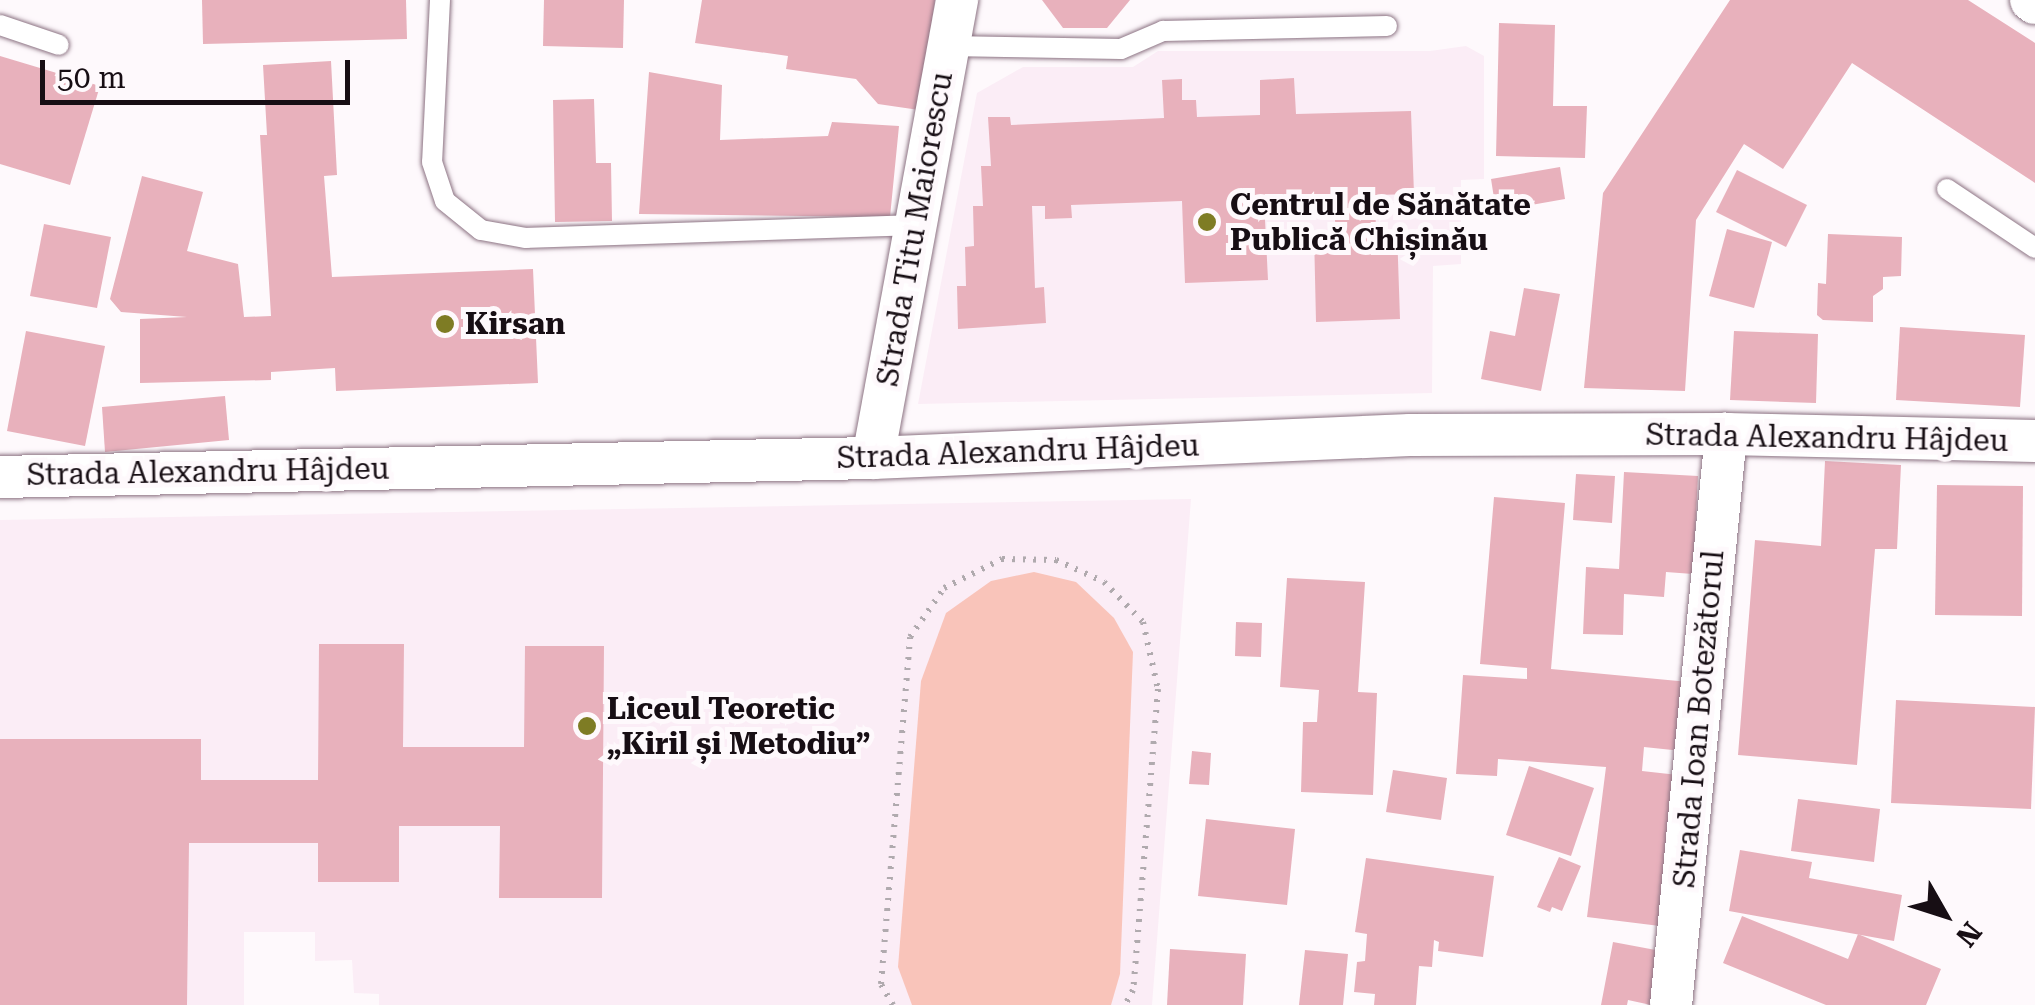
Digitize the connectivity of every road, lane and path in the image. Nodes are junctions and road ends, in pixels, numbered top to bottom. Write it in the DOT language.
graph roads {
  1 [pos="440,0"];
  2 [pos="957,0"];
  3 [pos="0,25"];
  4 [pos="1387,26"];
  5 [pos="59,45"];
  6 [pos="948,46"];
  7 [pos="1947,189"];
  8 [pos="915,224"];
  9 [pos="2035,248"];
  10 [pos="1726,434"];
  11 [pos="2035,442"];
  12 [pos="873,458"];
  13 [pos="0,477"];
  14 [pos="893,1005"];
  15 [pos="1125,1005"];
  16 [pos="1672,1005"];
  1 -- 8 [label="lane"];
  2 -- 6 [label="street, Strada Titu Maiorescu"];
  3 -- 5 [label="lane"];
  4 -- 6 [label="lane"];
  6 -- 8 [label="street, Strada Titu Maiorescu"];
  7 -- 9 [label="lane"];
  8 -- 12 [label="street, Strada Titu Maiorescu"];
  10 -- 11 [label="street, Strada Alexandru Hâjdeu"];
  10 -- 12 [label="street, Strada Alexandru Hâjdeu"];
  10 -- 16 [label="street, Strada Ioan Botezătorul"];
  12 -- 13 [label="street, Strada Alexandru Hâjdeu"];
  14 -- 15 [label="path"];
}
